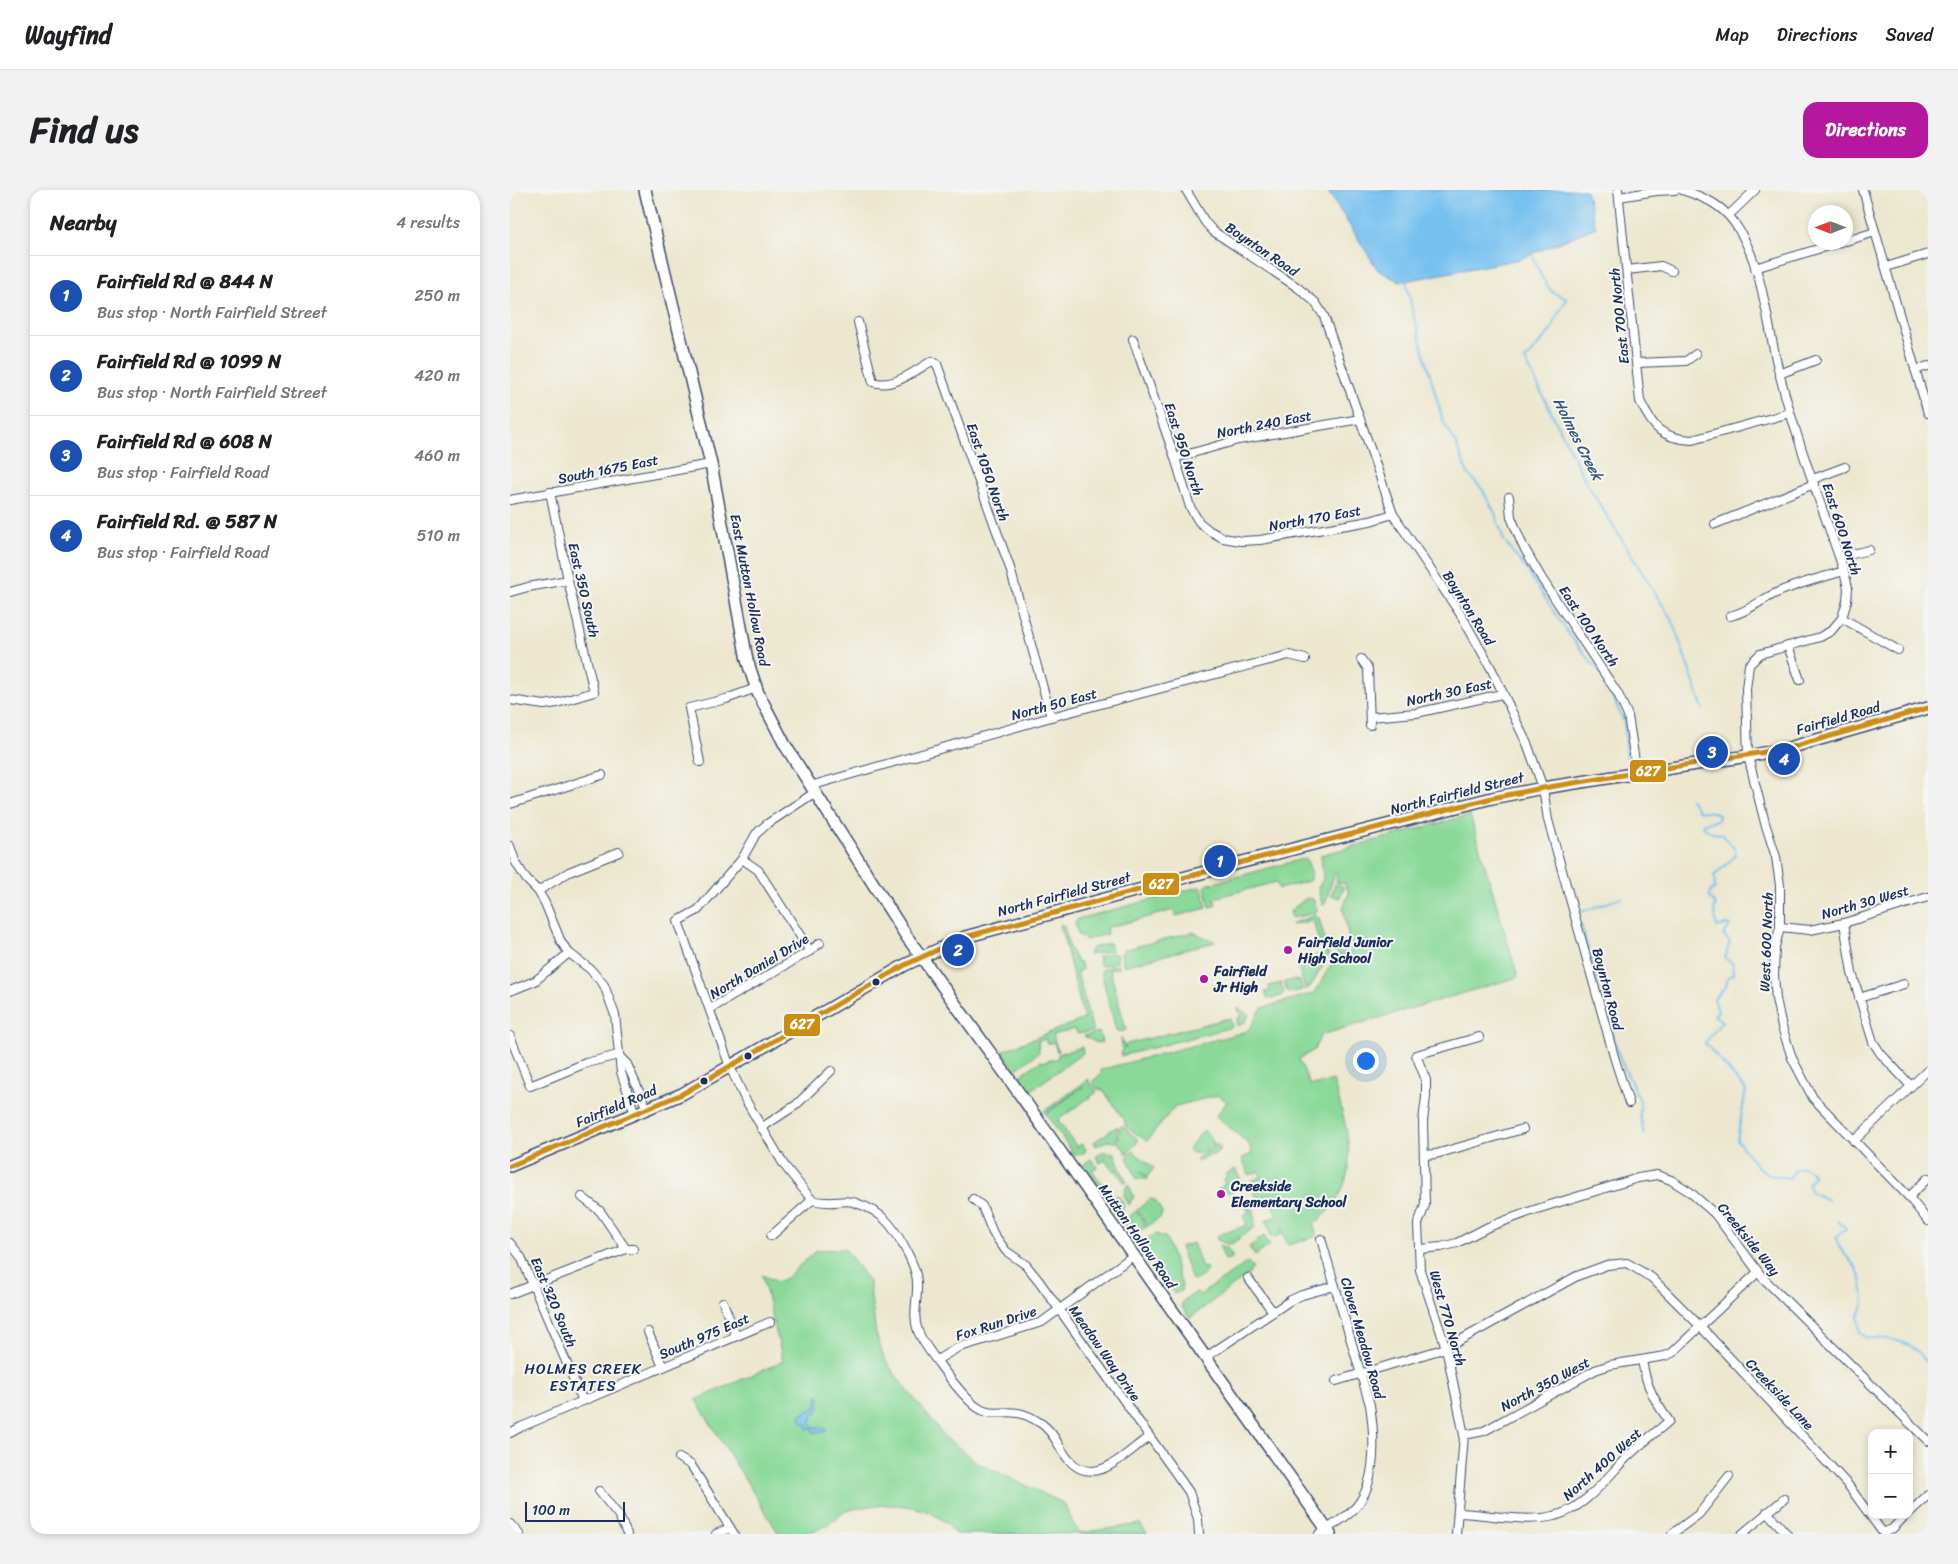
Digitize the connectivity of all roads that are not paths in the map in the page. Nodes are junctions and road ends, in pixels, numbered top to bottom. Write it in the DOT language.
graph roads {
  1 [pos="646,190"];
  2 [pos="1186,190"];
  3 [pos="1675,190"];
  4 [pos="1682,190"];
  5 [pos="1755,190"];
  6 [pos="1863,190"];
  7 [pos="1619,193"];
  8 [pos="1729,215"];
  9 [pos="1875,232"];
  10 [pos="1853,239"];
  11 [pos="1815,250"];
  12 [pos="1928,254"];
  13 [pos="1886,267"];
  14 [pos="1755,268"];
  15 [pos="1627,270"];
  16 [pos="1672,271"];
  17 [pos="858,322"];
  18 [pos="1133,339"];
  19 [pos="1696,354"];
  20 [pos="1816,360"];
  21 [pos="1637,363"];
  22 [pos="1928,366"];
  23 [pos="1915,370"];
  24 [pos="1779,374"];
  25 [pos="1790,412"];
  26 [pos="1928,413"];
  27 [pos="1360,419"];
  28 [pos="1175,458"];
  29 [pos="711,464"];
  30 [pos="1845,467"];
  31 [pos="1813,481"];
  32 [pos="550,492"];
  33 [pos="1509,497"];
  34 [pos="510,500"];
  35 [pos="1392,514"];
  36 [pos="1715,524"];
  37 [pos="1240,541"];
  38 [pos="1870,550"];
  39 [pos="1840,557"];
  40 [pos="1844,571"];
  41 [pos="568,580"];
  42 [pos="510,592"];
  43 [pos="1730,616"];
  44 [pos="1842,618"];
  45 [pos="1788,646"];
  46 [pos="1898,650"];
  47 [pos="1305,659"];
  48 [pos="1360,659"];
  49 [pos="1800,680"];
  50 [pos="756,688"];
  51 [pos="1502,694"];
  52 [pos="510,700"];
  53 [pos="1928,708"];
  54 [pos="1051,717"];
  55 [pos="1748,756"];
  56 [pos="700,762"];
  57 [pos="1637,774"];
  58 [pos="602,775"];
  59 [pos="1543,788"];
  60 [pos="812,789"];
  61 [pos="510,804"];
  62 [pos="510,846"];
  63 [pos="619,852"];
  64 [pos="742,859"];
  65 [pos="538,891"];
  66 [pos="1928,897"];
  67 [pos="1844,923"];
  68 [pos="1780,927"];
  69 [pos="820,943"];
  70 [pos="810,951"];
  71 [pos="569,952"];
  72 [pos="921,956"];
  73 [pos="1904,984"];
  74 [pos="510,991"];
  75 [pos="1859,998"];
  76 [pos="710,1009"];
  77 [pos="510,1036"];
  78 [pos="1479,1037"];
  79 [pos="618,1055"];
  80 [pos="730,1067"];
  81 [pos="1928,1070"];
  82 [pos="831,1071"];
  83 [pos="1911,1086"];
  84 [pos="1629,1103"];
  85 [pos="647,1109"];
  86 [pos="635,1114"];
  87 [pos="761,1128"];
  88 [pos="1523,1129"];
  89 [pos="1854,1141"];
  90 [pos="1424,1155"];
  91 [pos="510,1166"];
  92 [pos="1928,1178"];
  93 [pos="582,1197"];
  94 [pos="1909,1197"];
  95 [pos="973,1199"];
  96 [pos="812,1200"];
  97 [pos="1928,1221"];
  98 [pos="771,1236"];
  99 [pos="1321,1239"];
  100 [pos="510,1243"];
  101 [pos="1420,1249"];
  102 [pos="1134,1255"];
  103 [pos="1758,1272"];
  104 [pos="1248,1278"];
  105 [pos="533,1285"];
  106 [pos="1335,1286"];
  107 [pos="510,1294"];
  108 [pos="723,1302"];
  109 [pos="1059,1310"];
  110 [pos="1273,1312"];
  111 [pos="770,1322"];
  112 [pos="1701,1327"];
  113 [pos="648,1332"];
  114 [pos="736,1336"];
  115 [pos="1446,1348"];
  116 [pos="1206,1357"];
  117 [pos="937,1360"];
  118 [pos="1642,1360"];
  119 [pos="663,1367"];
  120 [pos="1360,1374"];
  121 [pos="1336,1381"];
  122 [pos="583,1401"];
  123 [pos="1925,1432"];
  124 [pos="510,1433"];
  125 [pos="1464,1435"];
  126 [pos="1150,1437"];
  127 [pos="1928,1441"];
  128 [pos="679,1458"];
  129 [pos="1729,1476"];
  130 [pos="598,1491"];
  131 [pos="1928,1495"];
  132 [pos="1784,1499"];
  133 [pos="1913,1508"];
  134 [pos="1767,1512"];
  135 [pos="1868,1512"];
  136 [pos="1459,1513"];
  137 [pos="1873,1519"];
  138 [pos="1902,1519"];
  139 [pos="510,1524"];
  140 [pos="732,1531"];
  141 [pos="1325,1532"];
  142 [pos="519,1534"];
  143 [pos="627,1534"];
  144 [pos="716,1534"];
  145 [pos="1199,1534"];
  146 [pos="1456,1534"];
  147 [pos="1672,1534"];
  148 [pos="1742,1534"];
  149 [pos="1787,1534"];
  1 -- 29 [label="street, East Mutton Hollow Road"];
  2 -- 27 [label="street, Boynton Road"];
  3 -- 7 [label="street"];
  4 -- 8 [label="street"];
  5 -- 8 [label="street"];
  6 -- 9 [label="street"];
  7 -- 15 [label="street, East 700 North"];
  8 -- 14 [label="street, East 600 North"];
  9 -- 10 [label="street"];
  9 -- 13 [label="street"];
  11 -- 14 [label="street"];
  12 -- 13 [label="street"];
  13 -- 23 [label="street"];
  14 -- 24 [label="street, East 600 North"];
  15 -- 16 [label="street"];
  15 -- 21 [label="street, East 700 North"];
  17 -- 54 [label="street, East 1050 North"];
  18 -- 28 [label="street, East 950 North"];
  19 -- 21 [label="street"];
  20 -- 24 [label="street"];
  21 -- 25 [label="street, East 700 North"];
  22 -- 23 [label="street"];
  23 -- 26 [label="street"];
  24 -- 25 [label="street, East 600 North"];
  25 -- 31 [label="street, East 600 North"];
  27 -- 28 [label="street, North 240 East"];
  27 -- 35 [label="street, Boynton Road"];
  28 -- 37 [label="street, East 950 North"];
  29 -- 32 [label="street, South 1675 East"];
  29 -- 50 [label="street, East Mutton Hollow Road"];
  30 -- 31 [label="street, East 600 North"];
  31 -- 36 [label="street"];
  31 -- 39 [label="street, East 600 North"];
  32 -- 34 [label="street, South 1675 East"];
  32 -- 41 [label="street, East 350 South"];
  33 -- 57 [label="street, East 100 North"];
  35 -- 37 [label="street, North 170 East"];
  35 -- 51 [label="street, Boynton Road"];
  38 -- 39 [label="street"];
  39 -- 40 [label="street, East 600 North"];
  40 -- 43 [label="street"];
  40 -- 44 [label="street, East 600 North"];
  41 -- 42 [label="street"];
  41 -- 52 [label="street, East 350 South"];
  44 -- 45 [label="street"];
  44 -- 46 [label="street"];
  45 -- 49 [label="street"];
  45 -- 55 [label="street"];
  47 -- 54 [label="street, North 50 East"];
  48 -- 51 [label="street, North 30 East"];
  50 -- 56 [label="street"];
  50 -- 60 [label="street, East Mutton Hollow Road"];
  51 -- 59 [label="street, Boynton Road"];
  53 -- 55 [label="street, Fairfield Road"];
  54 -- 60 [label="street, North 50 East"];
  55 -- 57 [label="street, Fairfield Road"];
  55 -- 68 [label="street, West 600 North"];
  57 -- 59 [label="street, North Fairfield Street"];
  58 -- 61 [label="street"];
  59 -- 72 [label="street, North Fairfield Street"];
  59 -- 84 [label="street, Boynton Road"];
  60 -- 64 [label="street, North 50 East"];
  60 -- 72 [label="street, East Mutton Hollow Road"];
  62 -- 65 [label="street"];
  63 -- 65 [label="street"];
  64 -- 70 [label="street"];
  64 -- 76 [label="street, North 50 East"];
  65 -- 71 [label="street"];
  66 -- 67 [label="street, North 30 West"];
  67 -- 68 [label="street, North 30 West"];
  67 -- 75 [label="street"];
  68 -- 89 [label="street, West 600 North"];
  69 -- 70 [label="street, North Daniel Drive"];
  70 -- 76 [label="street, North Daniel Drive"];
  71 -- 74 [label="street"];
  71 -- 79 [label="street"];
  72 -- 80 [label="street, North Fairfield Street"];
  72 -- 102 [label="street, Mutton Hollow Road"];
  73 -- 75 [label="street"];
  75 -- 83 [label="street"];
  76 -- 80 [label="street"];
  77 -- 79 [label="street"];
  78 -- 90 [label="street, West 770 North"];
  79 -- 85 [label="street"];
  79 -- 86 [label="street"];
  80 -- 85 [label="street, Fairfield Road"];
  80 -- 87 [label="street"];
  81 -- 83 [label="street"];
  82 -- 87 [label="street"];
  83 -- 89 [label="street"];
  85 -- 86 [label="street, Fairfield Road"];
  86 -- 91 [label="street, Fairfield Road"];
  87 -- 96 [label="street"];
  88 -- 90 [label="street"];
  89 -- 94 [label="street, West 600 North"];
  90 -- 101 [label="street, West 770 North"];
  92 -- 94 [label="street"];
  93 -- 105 [label="street"];
  94 -- 97 [label="street, West 600 North"];
  95 -- 109 [label="street, Meadow Way Drive"];
  96 -- 98 [label="street"];
  96 -- 117 [label="street"];
  99 -- 106 [label="street, Clover Meadow Road"];
  100 -- 105 [label="street, East 320 South"];
  101 -- 103 [label="street, Creekside Way"];
  101 -- 115 [label="street, West 770 North"];
  102 -- 109 [label="street, Fox Run Drive"];
  102 -- 116 [label="street, Mutton Hollow Road"];
  103 -- 112 [label="street, North 350 West"];
  103 -- 123 [label="street, Creekside Way"];
  104 -- 110 [label="street"];
  105 -- 107 [label="street"];
  105 -- 122 [label="street, East 320 South"];
  106 -- 110 [label="street"];
  106 -- 120 [label="street, Clover Meadow Road"];
  108 -- 114 [label="street"];
  109 -- 117 [label="street, Fox Run Drive"];
  109 -- 126 [label="street, Meadow Way Drive"];
  110 -- 116 [label="street"];
  111 -- 114 [label="street, South 975 East"];
  112 -- 115 [label="street, Creekside Lane"];
  112 -- 118 [label="street, North 350 West"];
  112 -- 135 [label="street, Creekside Lane"];
  113 -- 119 [label="street"];
  114 -- 119 [label="street, South 975 East"];
  115 -- 120 [label="street"];
  115 -- 125 [label="street, West 770 North"];
  116 -- 141 [label="street, Mutton Hollow Road"];
  117 -- 126 [label="street"];
  118 -- 125 [label="street, North 350 West"];
  118 -- 136 [label="street, North 400 West"];
  119 -- 122 [label="street, South 975 East"];
  120 -- 121 [label="street"];
  120 -- 141 [label="street, Clover Meadow Road"];
  122 -- 124 [label="street, South 975 East"];
  123 -- 127 [label="street, Creekside Way"];
  125 -- 136 [label="street, West 770 North"];
  126 -- 145 [label="street, Meadow Way Drive"];
  128 -- 140 [label="street"];
  129 -- 147 [label="street"];
  130 -- 143 [label="street"];
  131 -- 133 [label="street"];
  132 -- 134 [label="street"];
  134 -- 148 [label="street"];
  134 -- 149 [label="street"];
  136 -- 146 [label="street, West 770 North"];
  137 -- 138 [label="street, Creekside Lane"];
  139 -- 142 [label="street"];
  140 -- 144 [label="street"];
}
